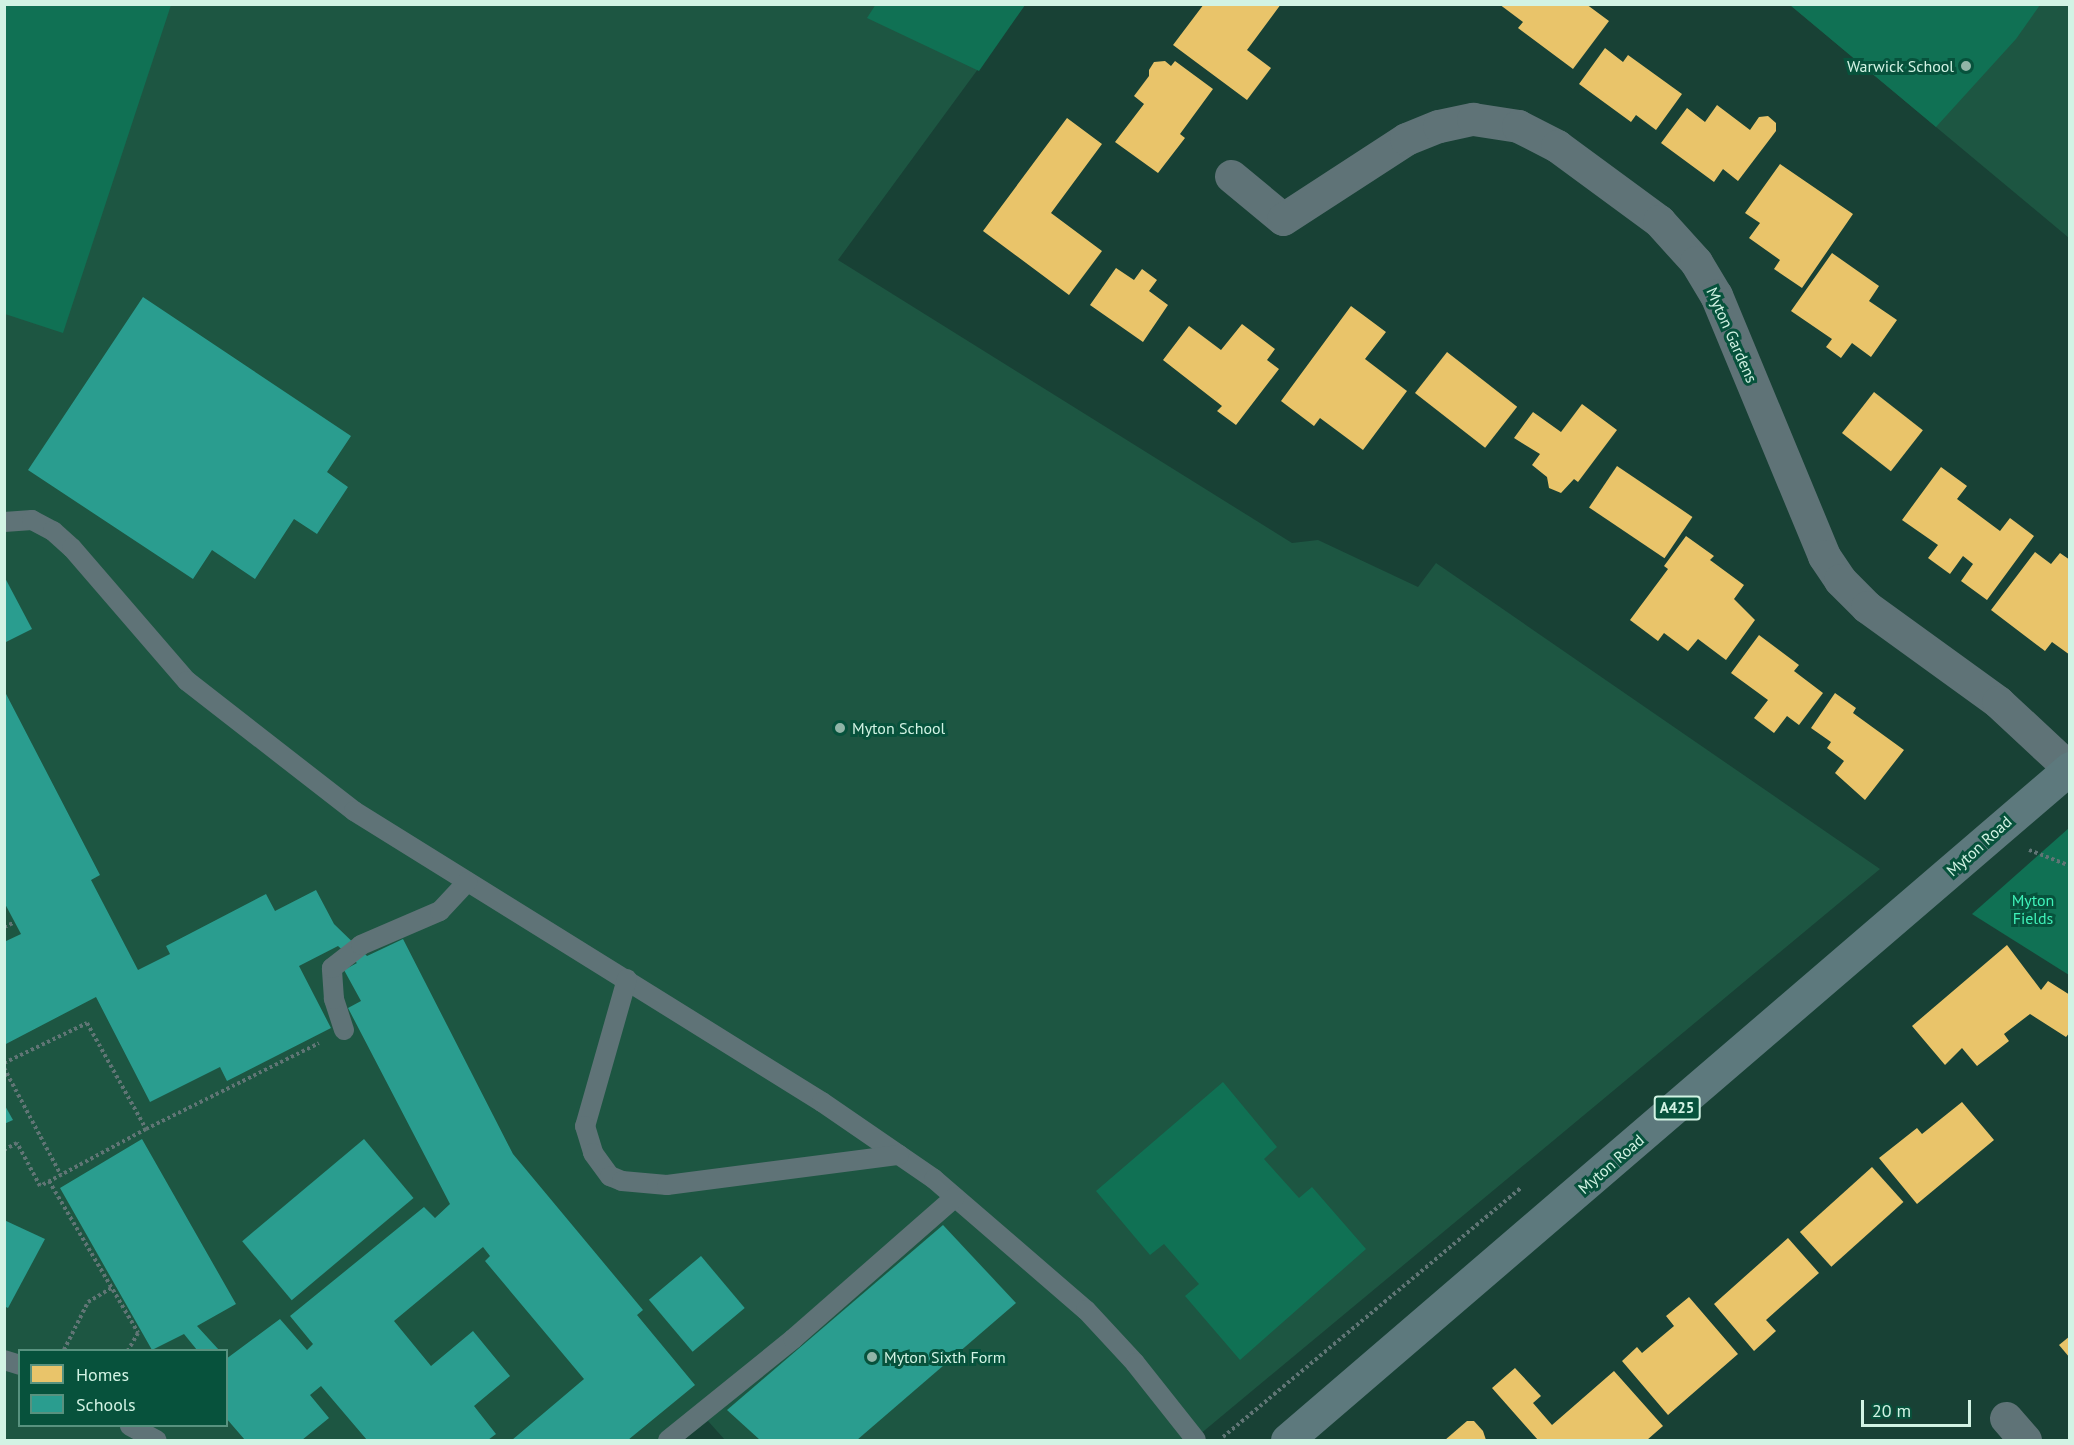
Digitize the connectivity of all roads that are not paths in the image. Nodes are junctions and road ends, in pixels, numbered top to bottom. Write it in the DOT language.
graph roads {
  1 [pos="1231,176"];
  2 [pos="4,522"];
  3 [pos="2069,768"];
  4 [pos="467,882"];
  5 [pos="627,980"];
  6 [pos="344,1030"];
  7 [pos="899,1155"];
  8 [pos="955,1197"];
  9 [pos="133,1427"];
  10 [pos="1303,1436"];
  11 [pos="156,1440"];
  12 [pos="668,1440"];
  13 [pos="1196,1440"];
  1 -- 3 [label="street, Myton Gardens"];
  2 -- 4 [label="lane"];
  3 -- 10 [label="main road, Myton Road / A425"];
  4 -- 5 [label="lane"];
  4 -- 6 [label="lane"];
  5 -- 7 [label="lane"];
  5 -- 7 [label="lane"];
  7 -- 8 [label="lane"];
  8 -- 12 [label="lane"];
  8 -- 13 [label="lane"];
  9 -- 11 [label="lane"];
}
